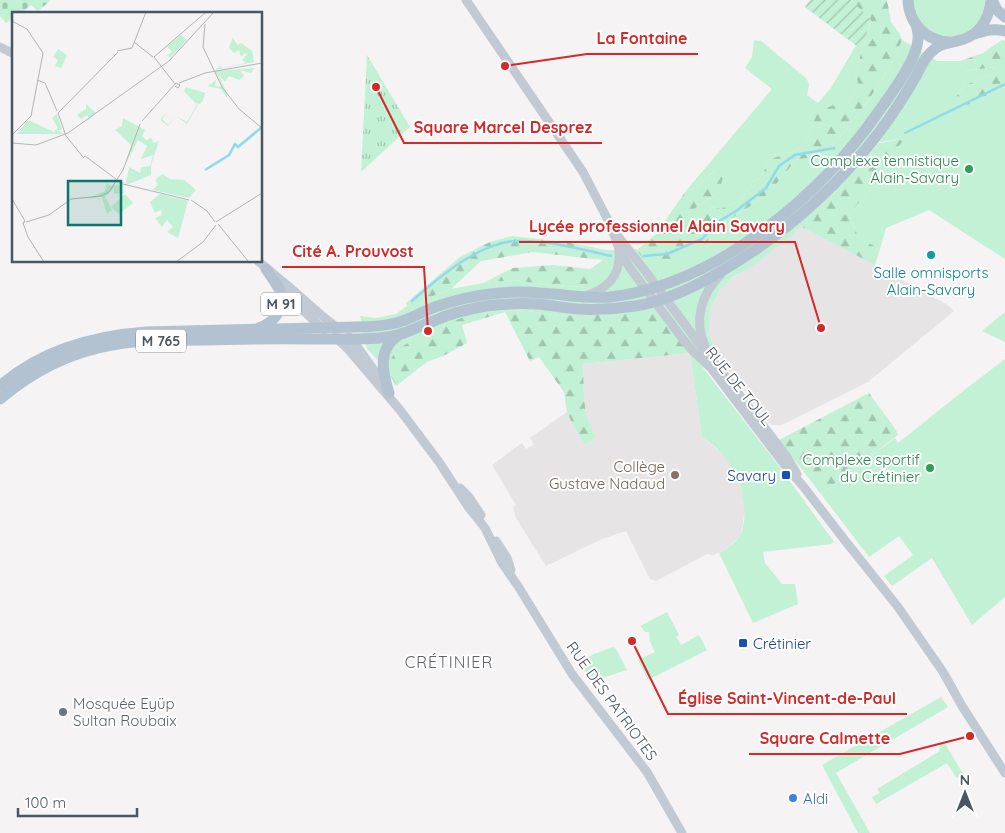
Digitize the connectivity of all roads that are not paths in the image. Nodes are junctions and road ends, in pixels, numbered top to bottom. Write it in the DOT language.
graph roads {
  1 [pos="466,0"];
  2 [pos="992,0"];
  3 [pos="908,1"];
  4 [pos="1005,17"];
  5 [pos="916,24"];
  6 [pos="1005,31"];
  7 [pos="971,36"];
  8 [pos="951,42"];
  9 [pos="0,47"];
  10 [pos="12,53"];
  11 [pos="610,224"];
  12 [pos="619,249"];
  13 [pos="262,265"];
  14 [pos="730,266"];
  15 [pos="652,288"];
  16 [pos="578,297"];
  17 [pos="660,300"];
  18 [pos="322,328"];
  19 [pos="255,329"];
  20 [pos="337,333"];
  21 [pos="400,334"];
  22 [pos="351,339"];
  23 [pos="712,360"];
  24 [pos="0,386"];
  25 [pos="390,393"];
  26 [pos="0,400"];
  27 [pos="400,410"];
  28 [pos="803,486"];
  29 [pos="1005,773"];
  30 [pos="682,833"];
  1 -- 11 [label="street"];
  2 -- 4 [label="main road"];
  2 -- 7 [label="main road"];
  3 -- 5 [label="main road"];
  5 -- 8 [label="main road"];
  5 -- 15 [label="main road, M 765"];
  6 -- 7 [label="main road"];
  7 -- 8 [label="main road"];
  8 -- 14 [label="main road, M 765"];
  9 -- 10 [label="street"];
  11 -- 12 [label="street"];
  11 -- 15 [label="street"];
  12 -- 15 [label="street"];
  12 -- 16 [label="street"];
  13 -- 18 [label="street, M 91"];
  13 -- 19 [label="main road, M 91"];
  13 -- 20 [label="street, RUE DES PATRIOTES / M 91"];
  14 -- 17 [label="main road, M 765"];
  14 -- 23 [label="street, RUE DE TOUL"];
  15 -- 16 [label="main road, M 765"];
  15 -- 17 [label="street"];
  16 -- 20 [label="main road, M 765"];
  17 -- 21 [label="main road, M 765"];
  17 -- 23 [label="street, RUE DE TOUL"];
  17 -- 28 [label="street, RUE DE TOUL"];
  18 -- 19 [label="main road, M 765"];
  18 -- 20 [label="main road, M 765"];
  19 -- 24 [label="main road, M 765"];
  20 -- 22 [label="main road, M 765"];
  20 -- 26 [label="main road, M 765"];
  20 -- 27 [label="street, RUE DES PATRIOTES / M 91"];
  21 -- 22 [label="main road, M 765"];
  21 -- 25 [label="main road, M 91"];
  22 -- 25 [label="street, RUE DES PATRIOTES / M 91"];
  23 -- 28 [label="street, RUE DE TOUL"];
  25 -- 27 [label="street, RUE DES PATRIOTES / M 91"];
  27 -- 30 [label="street, RUE DES PATRIOTES / M 91"];
  28 -- 29 [label="street, RUE DE TOUL"];
}
